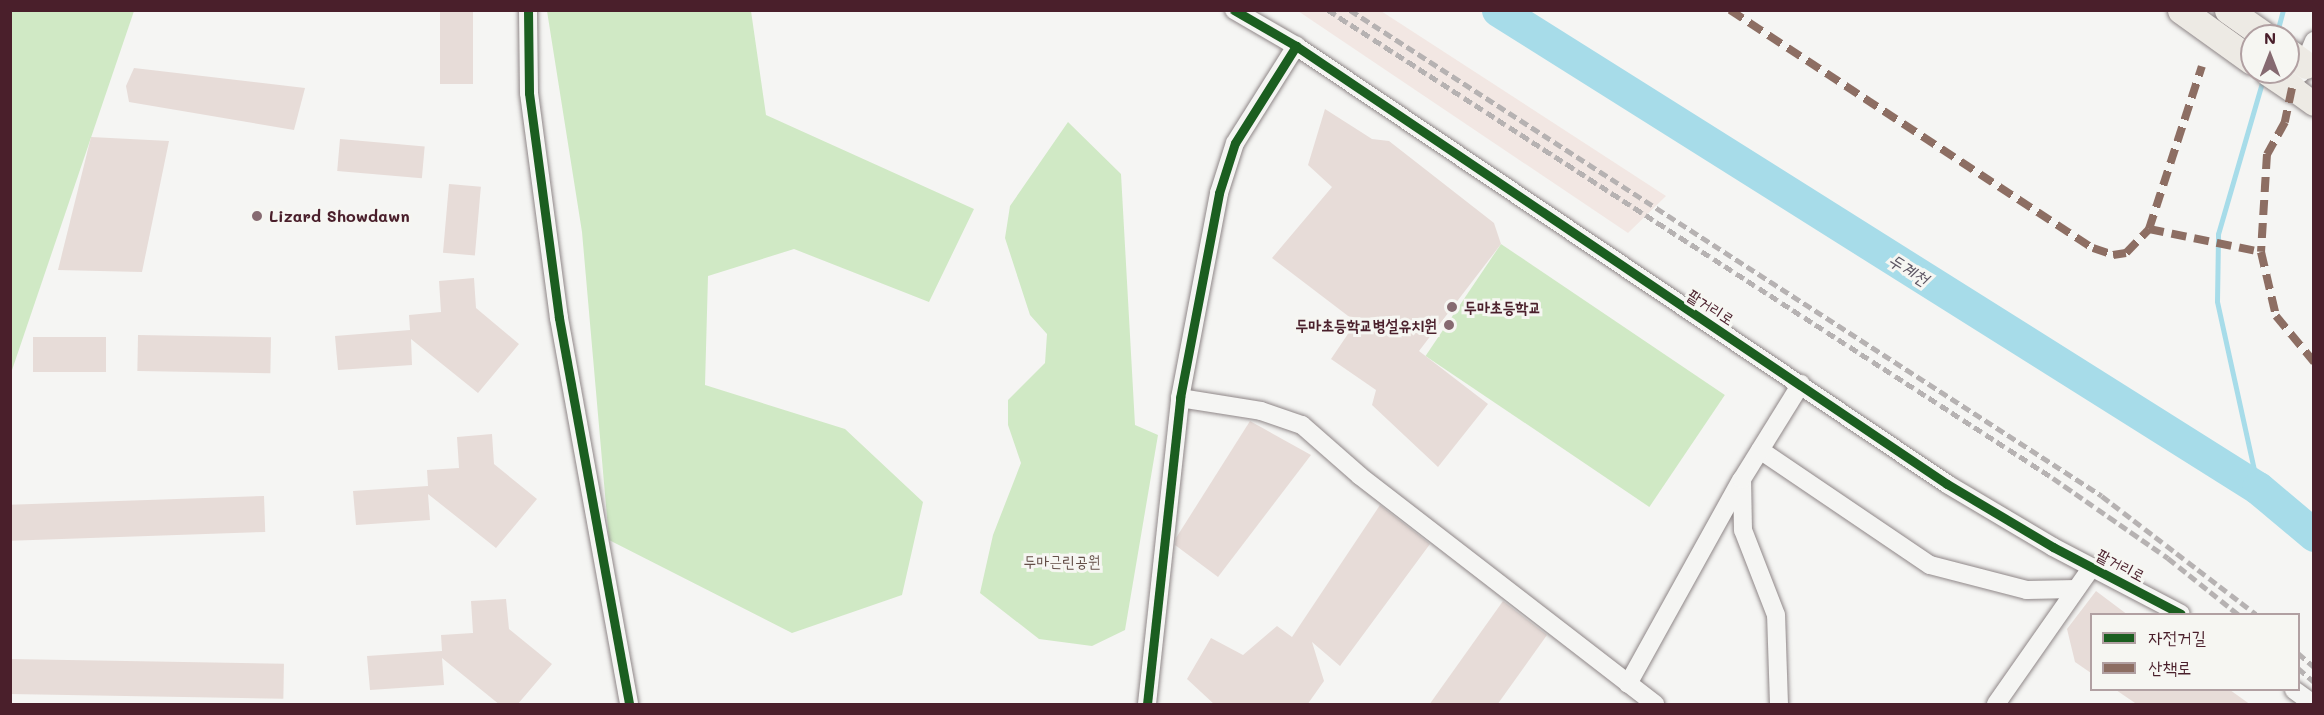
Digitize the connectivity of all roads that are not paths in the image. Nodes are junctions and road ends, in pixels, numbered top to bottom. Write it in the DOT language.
graph roads {
  1 [pos="528,10"];
  2 [pos="1234,10"];
  3 [pos="2181,10"];
  4 [pos="2228,10"];
  5 [pos="2248,24"];
  6 [pos="1296,46"];
  7 [pos="2240,53"];
  8 [pos="2305,57"];
  9 [pos="2286,84"];
  10 [pos="2292,88"];
  11 [pos="2313,104"];
  12 [pos="1801,384"];
  13 [pos="1180,398"];
  14 [pos="1760,450"];
  15 [pos="1742,479"];
  16 [pos="2092,567"];
  17 [pos="2076,590"];
  18 [pos="2177,613"];
  19 [pos="1628,684"];
  20 [pos="2295,691"];
  21 [pos="628,705"];
  22 [pos="1147,705"];
  23 [pos="1655,705"];
  24 [pos="1779,705"];
  25 [pos="1996,705"];
  26 [pos="2313,705"];
  1 -- 21 [label="street"];
  2 -- 6 [label="street, 팥거리로"];
  3 -- 7 [label="highway"];
  4 -- 5 [label="highway"];
  6 -- 12 [label="street, 팥거리로"];
  6 -- 13 [label="street"];
  8 -- 10 [label="street"];
  9 -- 10 [label="highway"];
  10 -- 11 [label="main road"];
  12 -- 14 [label="street"];
  12 -- 16 [label="street, 팥거리로"];
  13 -- 19 [label="street"];
  13 -- 22 [label="street"];
  14 -- 15 [label="street"];
  14 -- 17 [label="street"];
  15 -- 19 [label="street"];
  15 -- 24 [label="street"];
  16 -- 17 [label="street"];
  16 -- 18 [label="street, 팥거리로"];
  17 -- 25 [label="street"];
  19 -- 23 [label="street"];
  20 -- 26 [label="street"];
}
